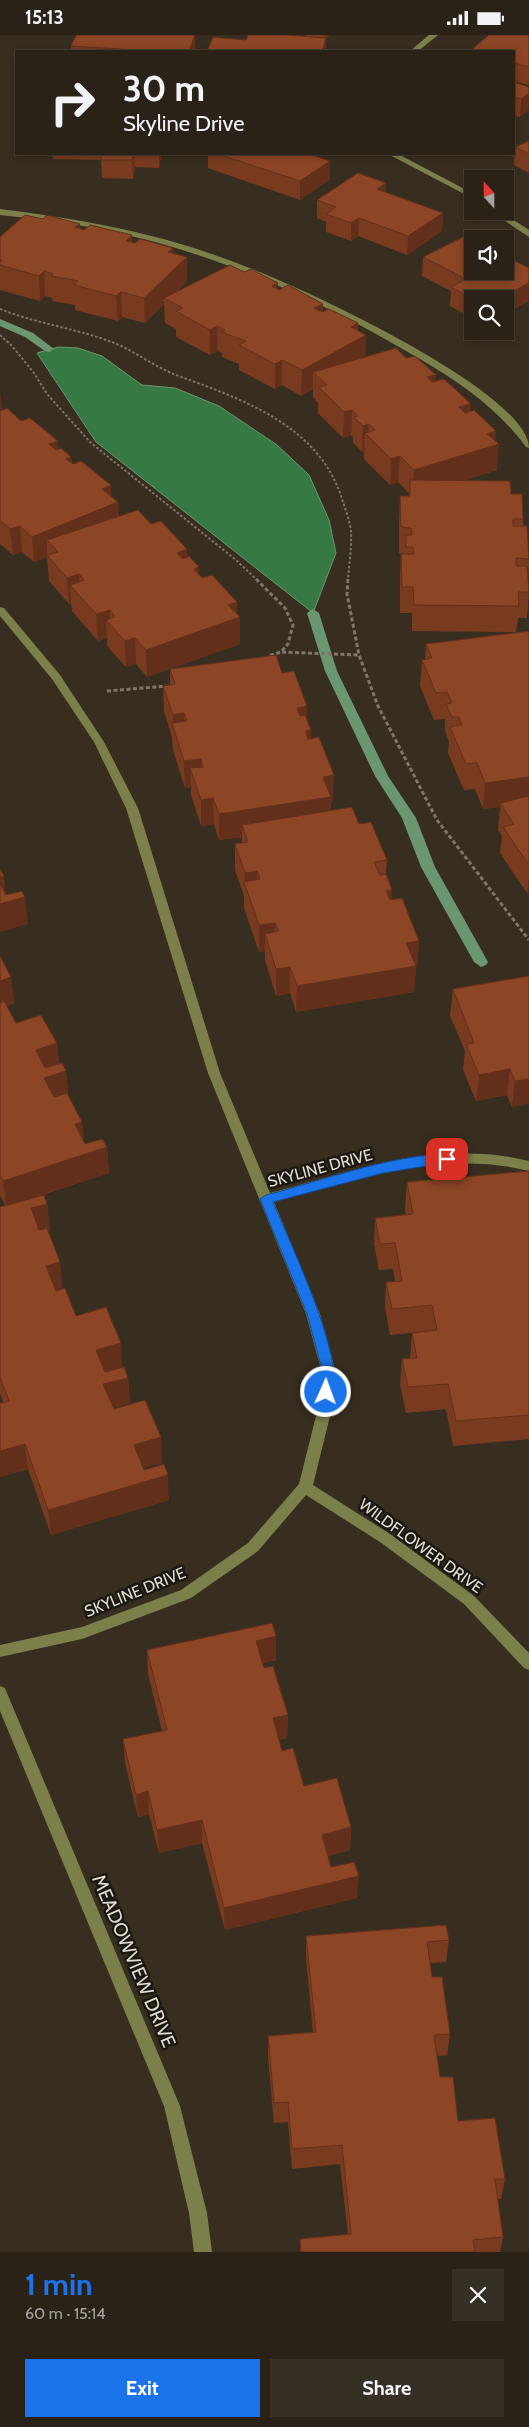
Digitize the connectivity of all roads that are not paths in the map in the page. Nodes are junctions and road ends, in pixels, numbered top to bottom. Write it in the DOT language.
graph roads {
  1 [pos="434,35"];
  2 [pos="415,50"];
  3 [pos="394,155"];
  4 [pos="464,192"];
  5 [pos="0,212"];
  6 [pos="508,220"];
  7 [pos="529,234"];
  8 [pos="529,445"];
  9 [pos="0,610"];
  10 [pos="529,1166"];
  11 [pos="266,1199"];
  12 [pos="305,1487"];
  13 [pos="0,1651"];
  14 [pos="529,1663"];
  15 [pos="0,1693"];
  16 [pos="203,2252"];
  1 -- 2 [label="street"];
  3 -- 4 [label="street"];
  5 -- 8 [label="street"];
  6 -- 7 [label="street"];
  9 -- 11 [label="street"];
  10 -- 11 [label="street, SKYLINE DRIVE"];
  11 -- 12 [label="street, SKYLINE DRIVE"];
  12 -- 13 [label="street, SKYLINE DRIVE"];
  12 -- 14 [label="street, WILDFLOWER DRIVE"];
  15 -- 16 [label="street, MEADOWVIEW DRIVE"];
}
